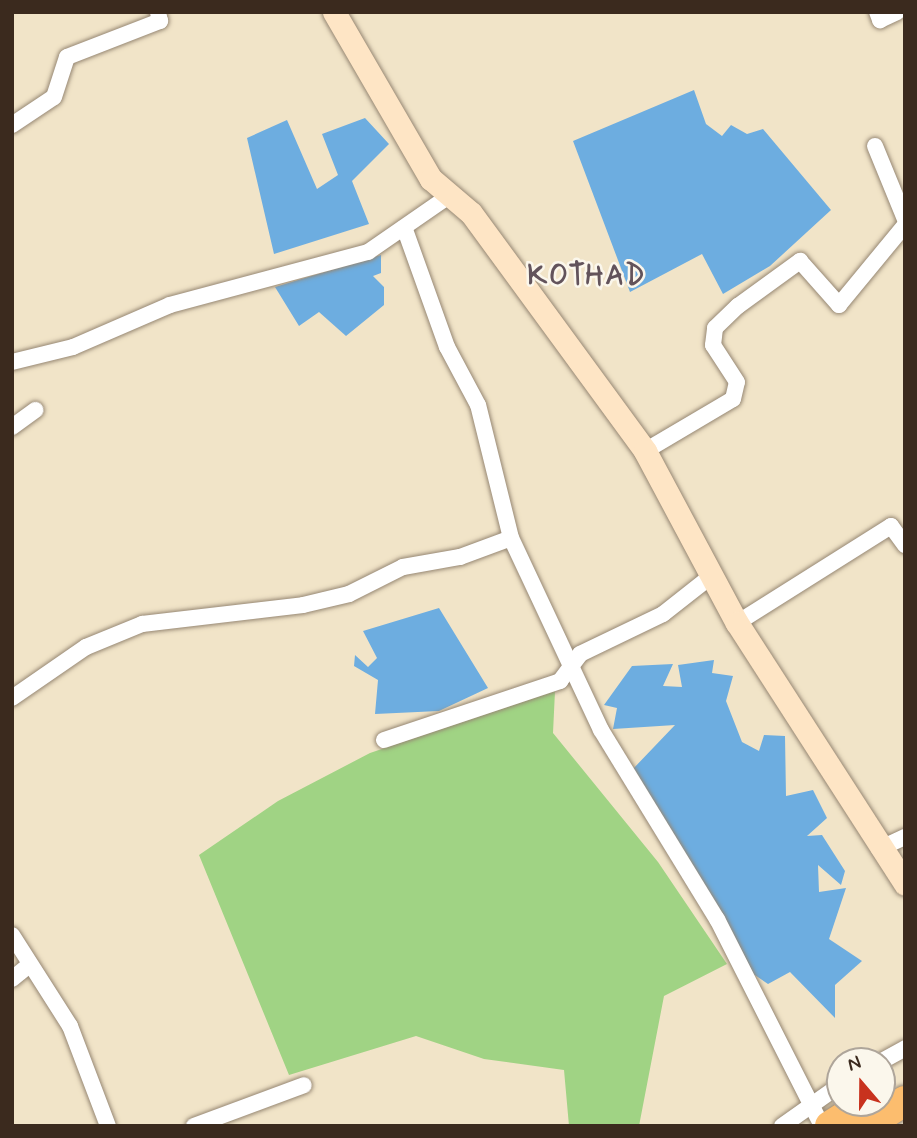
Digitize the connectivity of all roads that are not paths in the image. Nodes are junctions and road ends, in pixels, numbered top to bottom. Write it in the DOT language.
graph roads {
  1 [pos="158,12"];
  2 [pos="334,12"];
  3 [pos="877,12"];
  4 [pos="897,12"];
  5 [pos="12,125"];
  6 [pos="875,146"];
  7 [pos="449,196"];
  8 [pos="905,219"];
  9 [pos="905,225"];
  10 [pos="404,227"];
  11 [pos="12,362"];
  12 [pos="35,410"];
  13 [pos="12,427"];
  14 [pos="645,451"];
  15 [pos="511,538"];
  16 [pos="905,545"];
  17 [pos="710,577"];
  18 [pos="737,623"];
  19 [pos="573,668"];
  20 [pos="12,698"];
  21 [pos="384,740"];
  22 [pos="905,837"];
  23 [pos="879,849"];
  24 [pos="905,884"];
  25 [pos="12,935"];
  26 [pos="27,967"];
  27 [pos="12,979"];
  28 [pos="304,1085"];
  29 [pos="905,1101"];
  30 [pos="820,1115"];
  31 [pos="108,1126"];
  32 [pos="194,1126"];
  33 [pos="782,1126"];
  34 [pos="822,1126"];
  35 [pos="865,1126"];
  1 -- 5 [label="street"];
  2 -- 7 [label="main road"];
  3 -- 4 [label="street"];
  6 -- 8 [label="street"];
  7 -- 10 [label="street"];
  7 -- 14 [label="main road"];
  9 -- 14 [label="street"];
  10 -- 11 [label="street"];
  10 -- 15 [label="street"];
  12 -- 13 [label="street"];
  14 -- 17 [label="main road"];
  15 -- 19 [label="street"];
  15 -- 20 [label="street"];
  16 -- 18 [label="street"];
  17 -- 18 [label="main road"];
  17 -- 19 [label="street"];
  18 -- 23 [label="main road"];
  19 -- 21 [label="street"];
  19 -- 30 [label="street"];
  22 -- 23 [label="street"];
  23 -- 24 [label="main road"];
  25 -- 26 [label="street"];
  26 -- 27 [label="street"];
  26 -- 31 [label="street"];
  28 -- 32 [label="street"];
  29 -- 35 [label="highway"];
  30 -- 33 [label="street"];
  30 -- 34 [label="street"];
}
